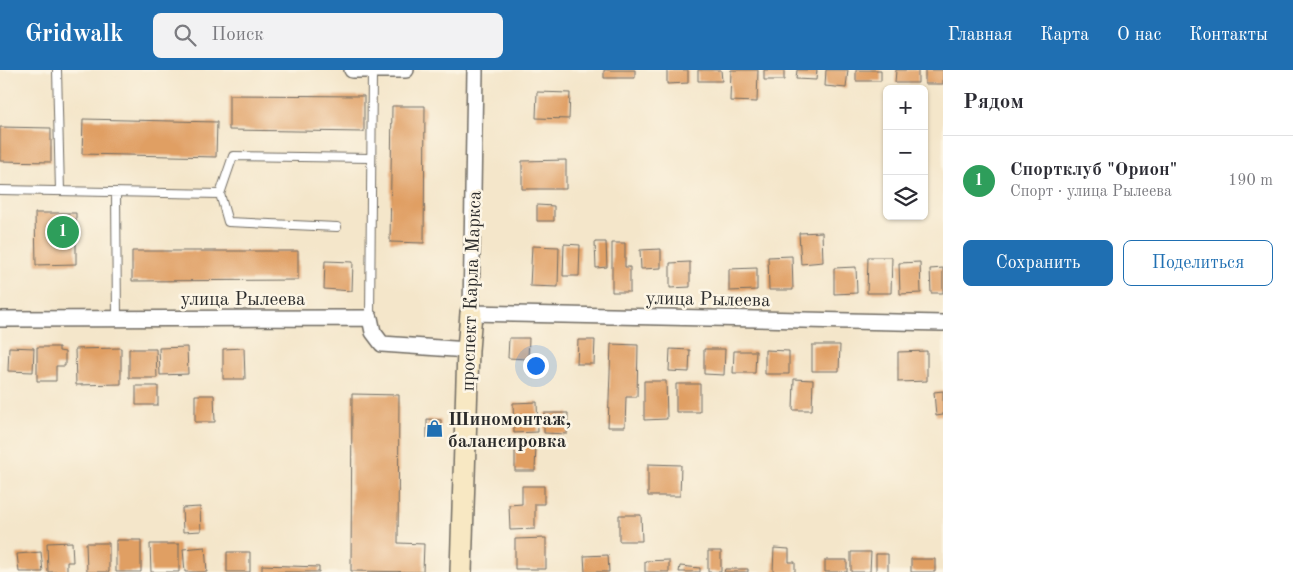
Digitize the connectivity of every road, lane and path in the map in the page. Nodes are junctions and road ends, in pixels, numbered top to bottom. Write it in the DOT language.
graph roads {
  1 [pos="57,70"];
  2 [pos="352,70"];
  3 [pos="406,70"];
  4 [pos="475,70"];
  5 [pos="372,71"];
  6 [pos="370,158"];
  7 [pos="0,190"];
  8 [pos="60,191"];
  9 [pos="116,192"];
  10 [pos="220,194"];
  11 [pos="337,228"];
  12 [pos="471,313"];
  13 [pos="370,318"];
  14 [pos="0,319"];
  15 [pos="116,319"];
  16 [pos="943,323"];
  17 [pos="468,350"];
  18 [pos="461,572"];
  1 -- 8 [label="lane"];
  2 -- 5 [label="street"];
  3 -- 5 [label="street"];
  4 -- 12 [label="street, проспект Карла Маркса"];
  5 -- 6 [label="lane"];
  6 -- 10 [label="lane"];
  6 -- 13 [label="lane"];
  7 -- 8 [label="lane"];
  8 -- 9 [label="lane"];
  9 -- 10 [label="lane"];
  9 -- 15 [label="lane"];
  10 -- 11 [label="lane"];
  12 -- 16 [label="street, улица Рылеева"];
  12 -- 17 [label="street, проспект Карла Маркса"];
  13 -- 15 [label="street, улица Рылеева"];
  13 -- 17 [label="street"];
  14 -- 15 [label="street, улица Рылеева"];
  17 -- 18 [label="street, проспект Карла Маркса"];
}
